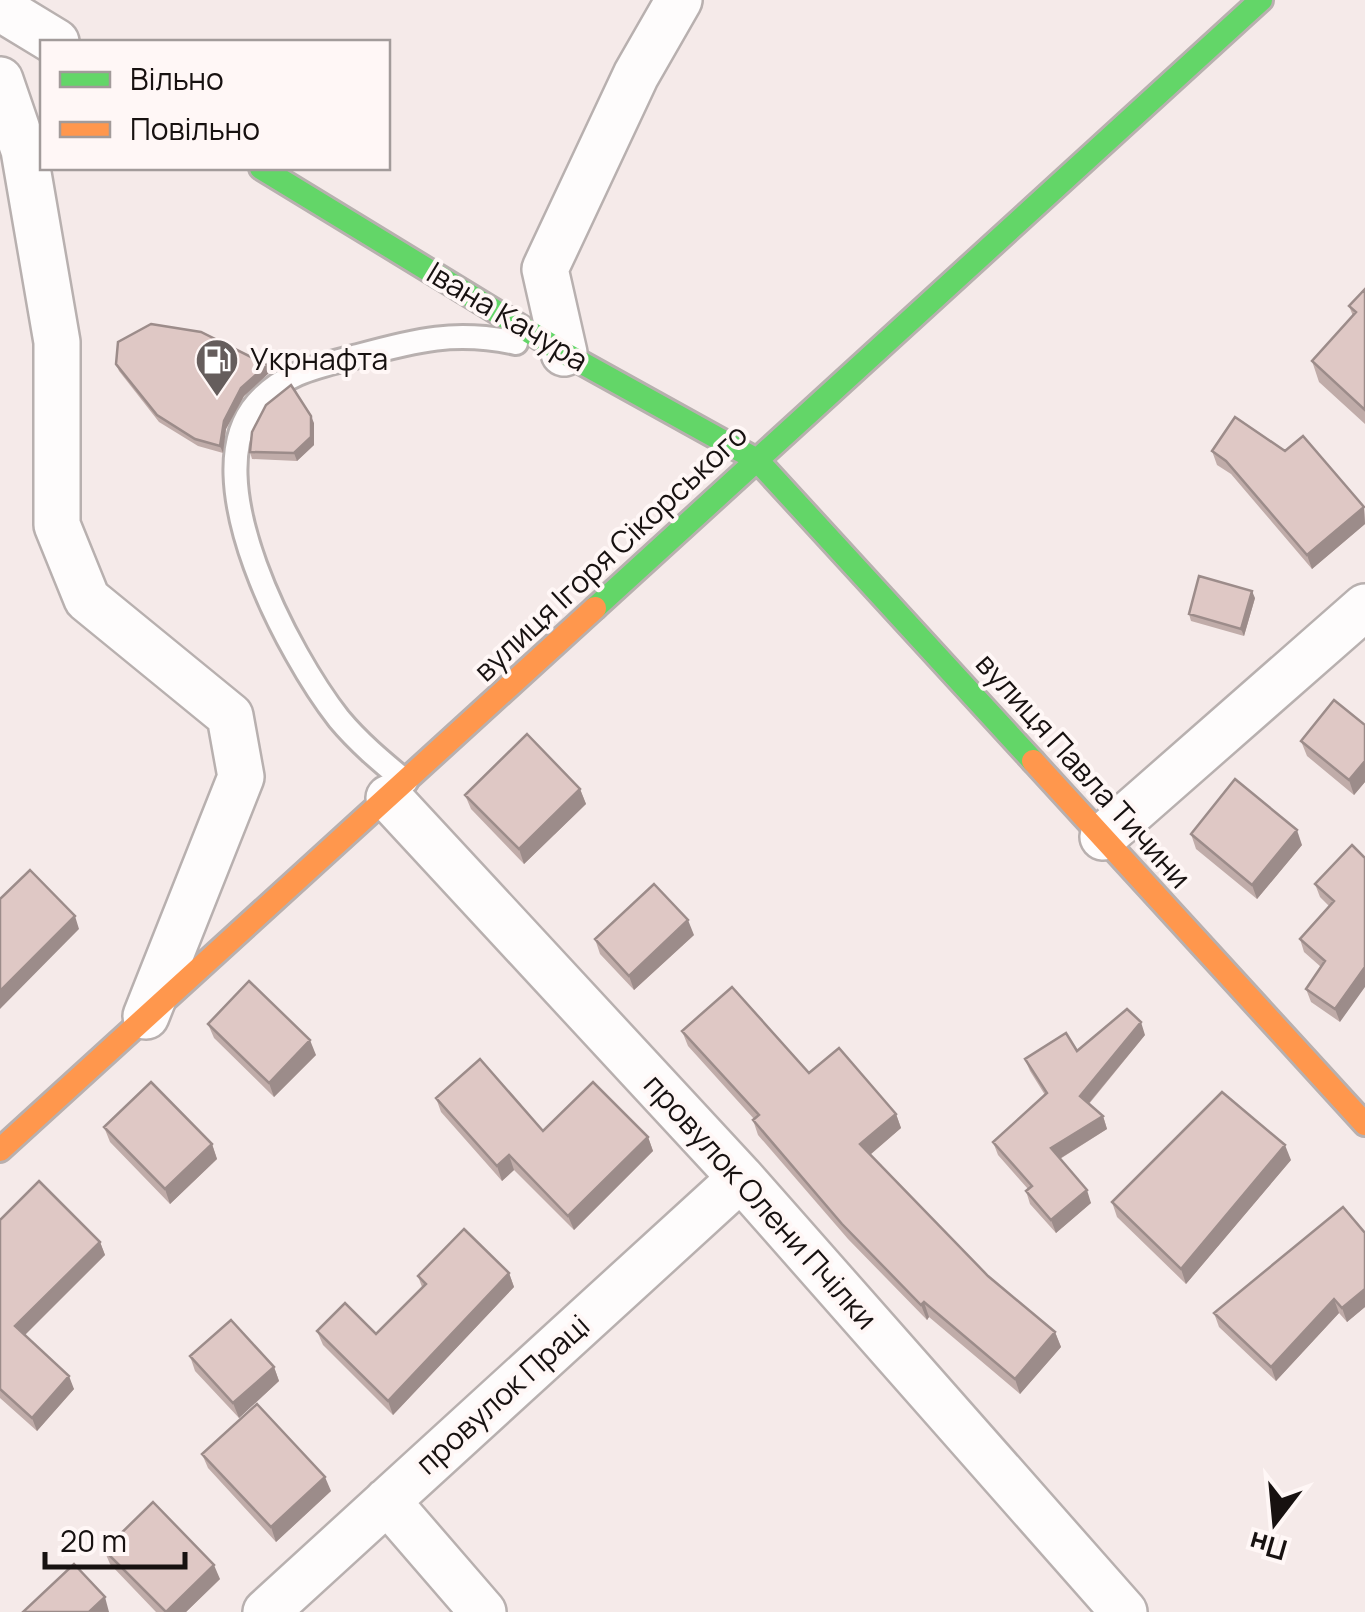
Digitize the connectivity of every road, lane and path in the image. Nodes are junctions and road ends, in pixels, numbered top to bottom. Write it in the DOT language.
graph roads {
  1 [pos="679,0"];
  2 [pos="1261,0"];
  3 [pos="0,8"];
  4 [pos="53,40"];
  5 [pos="0,80"];
  6 [pos="264,170"];
  7 [pos="564,353"];
  8 [pos="757,460"];
  9 [pos="1365,606"];
  10 [pos="398,790"];
  11 [pos="1103,837"];
  12 [pos="145,1018"];
  13 [pos="1365,1124"];
  14 [pos="0,1150"];
  15 [pos="741,1178"];
  16 [pos="387,1501"];
  17 [pos="266,1612"];
  18 [pos="482,1612"];
  19 [pos="1124,1612"];
  1 -- 7 [label="street"];
  2 -- 8 [label="main road, вулиця Ігоря Сікорського"];
  3 -- 4 [label="street"];
  5 -- 12 [label="street"];
  6 -- 7 [label="main road, Івана Качура"];
  7 -- 8 [label="main road, Івана Качура"];
  7 -- 10 [label="lane"];
  8 -- 10 [label="main road, вулиця Ігоря Сікорського"];
  8 -- 11 [label="main road, вулиця Павла Тичини"];
  9 -- 11 [label="street"];
  10 -- 12 [label="main road, вулиця Ігоря Сікорського"];
  10 -- 15 [label="street, провулок Олени Пчілки"];
  11 -- 13 [label="main road, вулиця Павла Тичини"];
  12 -- 14 [label="main road, вулиця Ігоря Сікорського"];
  15 -- 16 [label="street, провулок Праці"];
  15 -- 19 [label="street, провулок Олени Пчілки"];
  16 -- 17 [label="street, провулок Праці"];
  16 -- 18 [label="street"];
}
